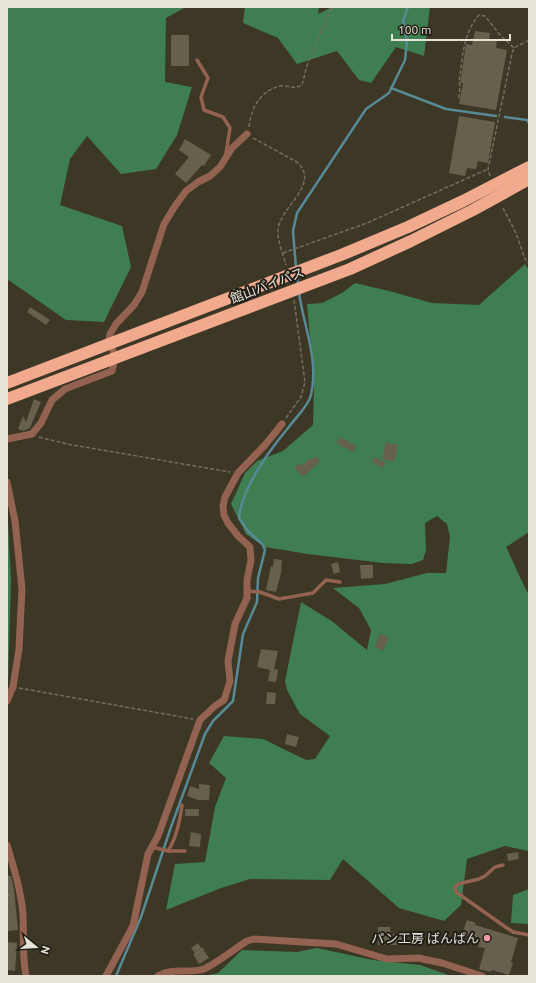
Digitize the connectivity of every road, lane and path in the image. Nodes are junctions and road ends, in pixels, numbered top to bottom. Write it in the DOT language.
graph roads {
  1 [pos="332,7"];
  2 [pos="529,40"];
  3 [pos="514,48"];
  4 [pos="197,60"];
  5 [pos="459,98"];
  6 [pos="247,134"];
  7 [pos="225,160"];
  8 [pos="529,167"];
  9 [pos="488,169"];
  10 [pos="490,176"];
  11 [pos="529,179"];
  12 [pos="503,208"];
  13 [pos="283,253"];
  14 [pos="529,264"];
  15 [pos="286,265"];
  16 [pos="294,300"];
  17 [pos="110,343"];
  18 [pos="115,358"];
  19 [pos="7,383"];
  20 [pos="7,399"];
  21 [pos="282,424"];
  22 [pos="32,434"];
  23 [pos="7,439"];
  24 [pos="238,473"];
  25 [pos="7,482"];
  26 [pos="340,582"];
  27 [pos="250,592"];
  28 [pos="13,687"];
  29 [pos="7,701"];
  30 [pos="200,720"];
  31 [pos="182,806"];
  32 [pos="7,845"];
  33 [pos="155,848"];
  34 [pos="167,851"];
  35 [pos="185,851"];
  36 [pos="503,865"];
  37 [pos="529,935"];
  38 [pos="26,976"];
  39 [pos="106,976"];
  40 [pos="158,976"];
  41 [pos="482,976"];
  1 -- 6 [label="path"];
  2 -- 3 [label="path"];
  3 -- 5 [label="path"];
  3 -- 9 [label="path"];
  4 -- 7 [label="lane"];
  6 -- 7 [label="street"];
  6 -- 13 [label="path"];
  7 -- 17 [label="street"];
  8 -- 17 [label="highway, 館山バイパス"];
  9 -- 10 [label="path"];
  9 -- 13 [label="path"];
  11 -- 18 [label="highway, 館山バイパス"];
  12 -- 14 [label="path"];
  13 -- 15 [label="path"];
  16 -- 21 [label="path"];
  17 -- 18 [label="street"];
  17 -- 19 [label="highway, 館山バイパス"];
  18 -- 20 [label="highway, 館山バイパス"];
  18 -- 22 [label="street"];
  21 -- 24 [label="street"];
  22 -- 23 [label="street"];
  22 -- 24 [label="path"];
  24 -- 27 [label="street"];
  25 -- 28 [label="street"];
  26 -- 27 [label="lane"];
  27 -- 30 [label="street"];
  28 -- 29 [label="street"];
  28 -- 30 [label="path"];
  30 -- 33 [label="street"];
  31 -- 34 [label="lane"];
  32 -- 38 [label="street"];
  33 -- 34 [label="lane"];
  33 -- 39 [label="street"];
  34 -- 35 [label="lane"];
  36 -- 37 [label="lane"];
  40 -- 41 [label="street"];
}
